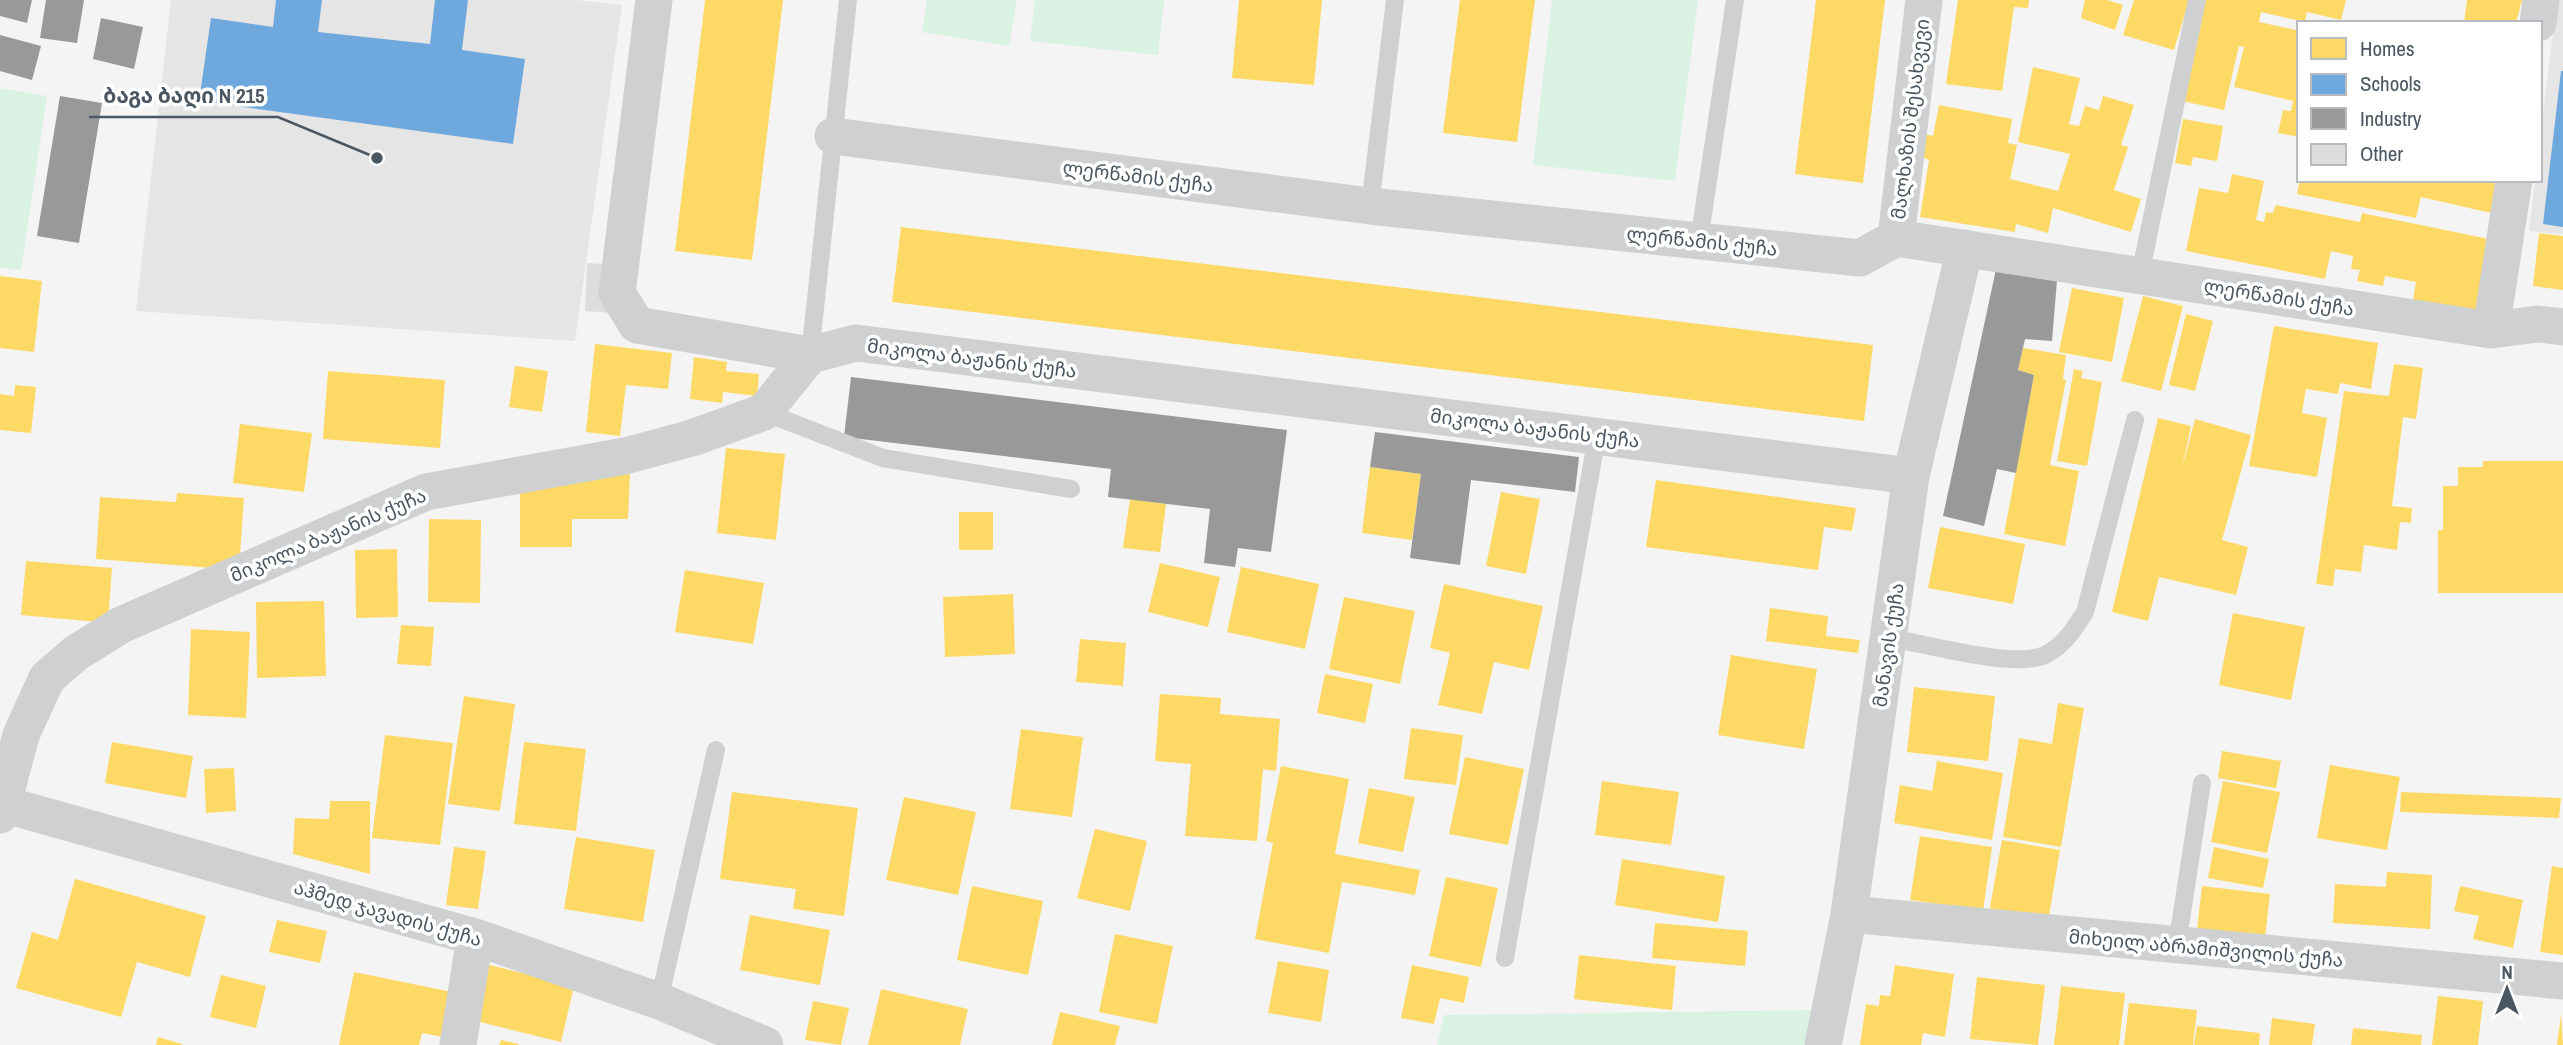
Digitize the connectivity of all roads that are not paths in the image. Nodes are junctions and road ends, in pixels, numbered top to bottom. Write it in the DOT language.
graph roads {
  1 [pos="653,0"];
  2 [pos="848,0"];
  3 [pos="1395,0"];
  4 [pos="1735,0"];
  5 [pos="1924,0"];
  6 [pos="2197,0"];
  7 [pos="2541,0"];
  8 [pos="2538,21"];
  9 [pos="833,136"];
  10 [pos="2514,182"];
  11 [pos="1370,206"];
  12 [pos="1896,238"];
  13 [pos="1699,241"];
  14 [pos="1965,248"];
  15 [pos="2140,275"];
  16 [pos="2563,327"];
  17 [pos="2491,330"];
  18 [pos="810,355"];
  19 [pos="764,412"];
  20 [pos="2135,420"];
  21 [pos="1597,436"];
  22 [pos="1911,476"];
  23 [pos="1070,489"];
  24 [pos="1890,638"];
  25 [pos="716,750"];
  26 [pos="2202,783"];
  27 [pos="1,810"];
  28 [pos="1849,914"];
  29 [pos="475,937"];
  30 [pos="2178,945"];
  31 [pos="1505,958"];
  32 [pos="2563,981"];
  33 [pos="659,1001"];
  34 [pos="458,1045"];
  35 [pos="765,1045"];
  36 [pos="1823,1045"];
  1 -- 18 [label="street"];
  2 -- 9 [label="lane"];
  3 -- 11 [label="lane"];
  4 -- 13 [label="lane"];
  5 -- 12 [label="street, მალხაზის შესახვევი"];
  6 -- 15 [label="lane"];
  7 -- 8 [label="street"];
  9 -- 11 [label="street, ლერწამის ქუჩა"];
  9 -- 18 [label="lane"];
  10 -- 17 [label="street"];
  11 -- 13 [label="street, ლერწამის ქუჩა"];
  12 -- 13 [label="street, ლერწამის ქუჩა"];
  12 -- 14 [label="street, ლერწამის ქუჩა"];
  14 -- 15 [label="street, ლერწამის ქუჩა"];
  14 -- 22 [label="street, მანავის ქუჩა"];
  15 -- 17 [label="street, ლერწამის ქუჩა"];
  16 -- 17 [label="street, ლერწამის ქუჩა"];
  18 -- 19 [label="street"];
  18 -- 21 [label="street, მიკოლა ბაჟანის ქუჩა"];
  19 -- 23 [label="lane"];
  19 -- 27 [label="street, მიკოლა ბაჟანის ქუჩა"];
  20 -- 24 [label="lane"];
  21 -- 22 [label="street, მიკოლა ბაჟანის ქუჩა"];
  21 -- 31 [label="lane"];
  22 -- 24 [label="street, მანავის ქუჩა"];
  24 -- 28 [label="street, მანავის ქუჩა"];
  25 -- 33 [label="lane"];
  26 -- 30 [label="lane"];
  27 -- 29 [label="street, აჰმედ ჯავადის ქუჩა"];
  28 -- 30 [label="street, მიხეილ აბრამიშვილის ქუჩა"];
  28 -- 36 [label="street, მანავის ქუჩა"];
  29 -- 33 [label="street, აჰმედ ჯავადის ქუჩა"];
  29 -- 34 [label="street"];
  30 -- 32 [label="street, მიხეილ აბრამიშვილის ქუჩა"];
  33 -- 35 [label="street, აჰმედ ჯავადის ქუჩა"];
}
